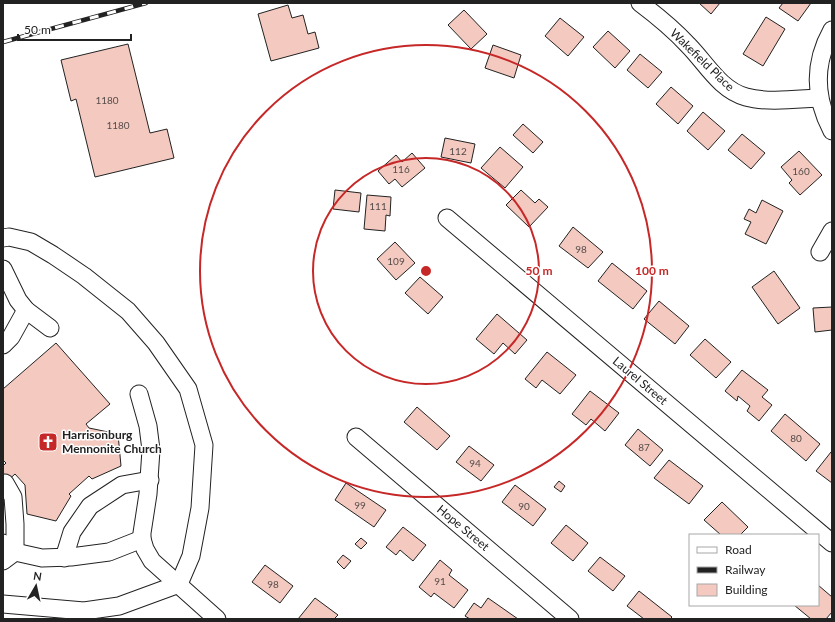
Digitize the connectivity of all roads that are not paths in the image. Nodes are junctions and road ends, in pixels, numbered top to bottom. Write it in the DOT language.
graph roads {
  1 [pos="640,3"];
  2 [pos="832,30"];
  3 [pos="819,98"];
  4 [pos="832,131"];
  5 [pos="448,218"];
  6 [pos="832,231"];
  7 [pos="3,238"];
  8 [pos="820,252"];
  9 [pos="3,269"];
  10 [pos="26,310"];
  11 [pos="50,328"];
  12 [pos="3,345"];
  13 [pos="139,394"];
  14 [pos="356,437"];
  15 [pos="150,480"];
  16 [pos="5,483"];
  17 [pos="142,540"];
  18 [pos="832,543"];
  19 [pos="7,552"];
  20 [pos="64,558"];
  21 [pos="179,584"];
  22 [pos="3,604"];
  23 [pos="206,616"];
  24 [pos="570,619"];
  1 -- 3 [label="street, Wakefield Place"];
  2 -- 3 [label="street"];
  3 -- 4 [label="street"];
  5 -- 18 [label="street, Laurel Street"];
  6 -- 8 [label="street"];
  7 -- 21 [label="street"];
  9 -- 10 [label="street"];
  10 -- 11 [label="street"];
  10 -- 12 [label="street"];
  13 -- 15 [label="street"];
  14 -- 24 [label="street, Hope Street"];
  15 -- 17 [label="street"];
  15 -- 20 [label="street"];
  16 -- 19 [label="street"];
  17 -- 20 [label="street"];
  17 -- 21 [label="street"];
  19 -- 20 [label="street"];
  21 -- 22 [label="street"];
  21 -- 23 [label="street"];
}
